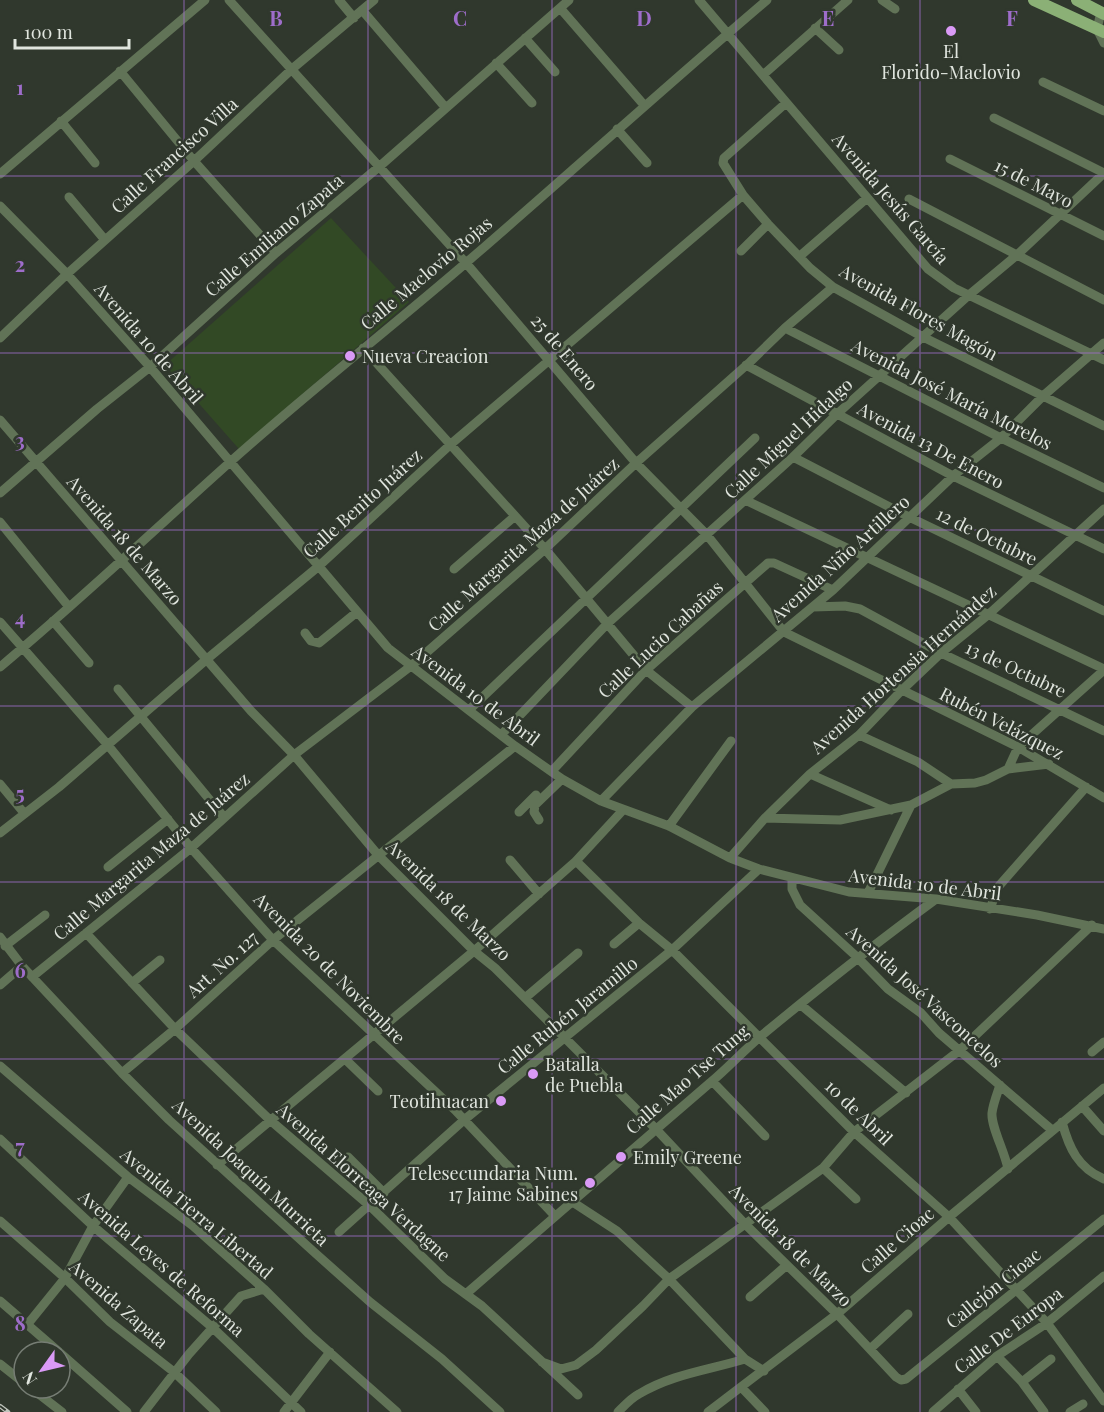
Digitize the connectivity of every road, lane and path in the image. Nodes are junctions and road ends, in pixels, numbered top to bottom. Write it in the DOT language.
graph roads {
  1 [pos="205,0"];
  2 [pos="229,0"];
  3 [pos="339,0"];
  4 [pos="374,0"];
  5 [pos="569,0"];
  6 [pos="699,0"];
  7 [pos="767,0"];
  8 [pos="848,0"];
  9 [pos="882,0"];
  10 [pos="1034,0"];
  11 [pos="1077,0"];
  12 [pos="560,8"];
  13 [pos="895,9"];
  14 [pos="362,10"];
  15 [pos="1103,13"];
  16 [pos="354,18"];
  17 [pos="815,28"];
  18 [pos="1101,31"];
  19 [pos="727,34"];
  20 [pos="525,38"];
  21 [pos="1104,43"];
  22 [pos="839,50"];
  23 [pos="496,63"];
  24 [pos="292,69"];
  25 [pos="120,71"];
  26 [pos="555,72"];
  27 [pos="763,75"];
  28 [pos="1043,82"];
  29 [pos="532,103"];
  30 [pos="786,103"];
  31 [pos="644,105"];
  32 [pos="445,107"];
  33 [pos="1104,111"];
  34 [pos="994,118"];
  35 [pos="61,121"];
  36 [pos="617,129"];
  37 [pos="950,159"];
  38 [pos="194,161"];
  39 [pos="95,163"];
  40 [pos="647,163"];
  41 [pos="380,166"];
  42 [pos="1104,173"];
  43 [pos="0,174"];
  44 [pos="743,195"];
  45 [pos="69,197"];
  46 [pos="867,198"];
  47 [pos="909,199"];
  48 [pos="0,206"];
  49 [pos="1059,214"];
  50 [pos="768,224"];
  51 [pos="1104,236"];
  52 [pos="105,240"];
  53 [pos="741,251"];
  54 [pos="276,253"];
  55 [pos="1017,255"];
  56 [pos="800,256"];
  57 [pos="466,263"];
  58 [pos="67,274"];
  59 [pos="833,287"];
  60 [pos="969,296"];
  61 [pos="1104,300"];
  62 [pos="785,328"];
  63 [pos="923,337"];
  64 [pos="0,338"];
  65 [pos="1104,343"];
  66 [pos="363,348"];
  67 [pos="1092,354"];
  68 [pos="1104,360"];
  69 [pos="551,361"];
  70 [pos="746,365"];
  71 [pos="150,367"];
  72 [pos="880,376"];
  73 [pos="1043,396"];
  74 [pos="837,414"];
  75 [pos="0,420"];
  76 [pos="1104,426"];
  77 [pos="755,438"];
  78 [pos="1000,438"];
  79 [pos="451,444"];
  80 [pos="793,457"];
  81 [pos="37,462"];
  82 [pos="229,463"];
  83 [pos="636,463"];
  84 [pos="953,476"];
  85 [pos="1104,488"];
  86 [pos="0,493"];
  87 [pos="745,500"];
  88 [pos="681,507"];
  89 [pos="1104,509"];
  90 [pos="515,516"];
  91 [pos="909,517"];
  92 [pos="0,522"];
  93 [pos="707,535"];
  94 [pos="1076,536"];
  95 [pos="545,549"];
  96 [pos="1104,549"];
  97 [pos="868,559"];
  98 [pos="123,561"];
  99 [pos="319,566"];
  100 [pos="454,569"];
  101 [pos="1032,576"];
  102 [pos="745,582"];
  103 [pos="833,590"];
  104 [pos="584,599"];
  105 [pos="69,607"];
  106 [pos="813,607"];
  107 [pos="1104,611"];
  108 [pos="357,612"];
  109 [pos="989,614"];
  110 [pos="53,621"];
  111 [pos="0,622"];
  112 [pos="607,624"];
  113 [pos="784,632"];
  114 [pos="305,633"];
  115 [pos="22,648"];
  116 [pos="941,653"];
  117 [pos="207,659"];
  118 [pos="89,663"];
  119 [pos="411,666"];
  120 [pos="0,667"];
  121 [pos="646,670"];
  122 [pos="1104,670"];
  123 [pos="118,689"];
  124 [pos="901,691"];
  125 [pos="692,707"];
  126 [pos="1062,709"];
  127 [pos="469,710"];
  128 [pos="140,717"];
  129 [pos="1104,731"];
  130 [pos="501,735"];
  131 [pos="860,735"];
  132 [pos="731,741"];
  133 [pos="107,744"];
  134 [pos="515,746"];
  135 [pos="1018,747"];
  136 [pos="294,755"];
  137 [pos="1049,764"];
  138 [pos="1008,769"];
  139 [pos="810,774"];
  140 [pos="557,775"];
  141 [pos="0,784"];
  142 [pos="951,784"];
  143 [pos="1086,787"];
  144 [pos="1104,798"];
  145 [pos="601,801"];
  146 [pos="911,805"];
  147 [pos="623,810"];
  148 [pos="891,810"];
  149 [pos="519,812"];
  150 [pos="24,813"];
  151 [pos="224,817"];
  152 [pos="765,818"];
  153 [pos="168,819"];
  154 [pos="539,820"];
  155 [pos="669,826"];
  156 [pos="0,832"];
  157 [pos="191,848"];
  158 [pos="378,855"];
  159 [pos="730,858"];
  160 [pos="510,860"];
  161 [pos="576,861"];
  162 [pos="108,867"];
  163 [pos="759,869"];
  164 [pos="792,878"];
  165 [pos="868,893"];
  166 [pos="539,894"];
  167 [pos="936,899"];
  168 [pos="990,909"];
  169 [pos="45,915"];
  170 [pos="639,923"];
  171 [pos="1092,925"];
  172 [pos="1104,929"];
  173 [pos="86,933"];
  174 [pos="0,937"];
  175 [pos="273,940"];
  176 [pos="614,944"];
  177 [pos="5,946"];
  178 [pos="672,950"];
  179 [pos="474,951"];
  180 [pos="578,953"];
  181 [pos="857,957"];
  182 [pos="160,960"];
  183 [pos="22,966"];
  184 [pos="32,977"];
  185 [pos="132,983"];
  186 [pos="0,985"];
  187 [pos="525,998"];
  188 [pos="801,1005"];
  189 [pos="175,1029"];
  190 [pos="372,1035"];
  191 [pos="759,1037"];
  192 [pos="565,1039"];
  193 [pos="1104,1042"];
  194 [pos="960,1050"];
  195 [pos="1092,1052"];
  196 [pos="345,1059"];
  197 [pos="0,1066"];
  198 [pos="122,1073"];
  199 [pos="712,1081"];
  200 [pos="1000,1085"];
  201 [pos="1104,1088"];
  202 [pos="378,1091"];
  203 [pos="906,1093"];
  204 [pos="1082,1106"];
  205 [pos="270,1120"];
  206 [pos="464,1120"];
  207 [pos="1062,1122"];
  208 [pos="655,1128"];
  209 [pos="1052,1130"];
  210 [pos="1104,1131"];
  211 [pos="854,1132"];
  212 [pos="765,1136"];
  213 [pos="0,1139"];
  214 [pos="348,1156"];
  215 [pos="217,1165"];
  216 [pos="823,1168"];
  217 [pos="1008,1169"];
  218 [pos="128,1177"];
  219 [pos="1104,1179"];
  220 [pos="384,1193"];
  221 [pos="856,1199"];
  222 [pos="571,1201"];
  223 [pos="370,1206"];
  224 [pos="555,1216"];
  225 [pos="949,1217"];
  226 [pos="1104,1219"];
  227 [pos="0,1221"];
  228 [pos="746,1225"];
  229 [pos="93,1226"];
  230 [pos="339,1232"];
  231 [pos="787,1265"];
  232 [pos="1104,1276"];
  233 [pos="65,1278"];
  234 [pos="669,1279"];
  235 [pos="264,1289"];
  236 [pos="1017,1290"];
  237 [pos="467,1293"];
  238 [pos="750,1297"];
  239 [pos="0,1301"];
  240 [pos="837,1314"];
  241 [pos="908,1314"];
  242 [pos="1047,1323"];
  243 [pos="27,1324"];
  244 [pos="213,1328"];
  245 [pos="45,1340"];
  246 [pos="870,1349"];
  247 [pos="330,1352"];
  248 [pos="997,1356"];
  249 [pos="745,1359"];
  250 [pos="1051,1359"];
  251 [pos="542,1362"];
  252 [pos="0,1364"];
  253 [pos="72,1364"];
  254 [pos="764,1371"];
  255 [pos="174,1372"];
  256 [pos="12,1374"];
  257 [pos="901,1380"];
  258 [pos="1022,1382"];
  259 [pos="741,1387"];
  260 [pos="958,1389"];
  261 [pos="578,1395"];
  262 [pos="46,1400"];
  263 [pos="1104,1401"];
  264 [pos="290,1402"];
  265 [pos="1083,1404"];
  266 [pos="62,1412"];
  267 [pos="127,1412"];
  268 [pos="144,1412"];
  269 [pos="216,1412"];
  270 [pos="284,1412"];
  271 [pos="301,1412"];
  272 [pos="397,1412"];
  273 [pos="500,1412"];
  274 [pos="618,1412"];
  275 [pos="708,1412"];
  276 [pos="765,1412"];
  277 [pos="933,1412"];
  278 [pos="976,1412"];
  279 [pos="1044,1412"];
  280 [pos="1070,1412"];
  1 -- 25 [label="street"];
  2 -- 24 [label="street, 25 de Enero"];
  3 -- 16 [label="street"];
  4 -- 14 [label="street, Calle Francisco Villa"];
  5 -- 12 [label="street, Calle Emiliano Zapata"];
  6 -- 19 [label="street, Avenida Jesús García"];
  7 -- 19 [label="street, Calle Maclovio Rojas"];
  8 -- 17 [label="street"];
  9 -- 13 [label="street"];
  10 -- 18 [label="main road"];
  11 -- 15 [label="main road"];
  12 -- 20 [label="street, Calle Emiliano Zapata"];
  12 -- 31 [label="street"];
  14 -- 16 [label="street, Calle Francisco Villa"];
  14 -- 32 [label="street"];
  15 -- 18 [label="street"];
  16 -- 24 [label="street, Calle Francisco Villa"];
  17 -- 22 [label="street"];
  17 -- 27 [label="street"];
  18 -- 21 [label="street"];
  19 -- 27 [label="street, Avenida Jesús García"];
  19 -- 31 [label="street, Calle Maclovio Rojas"];
  20 -- 23 [label="street, Calle Emiliano Zapata"];
  20 -- 26 [label="street"];
  23 -- 29 [label="street"];
  23 -- 32 [label="street, Calle Emiliano Zapata"];
  24 -- 38 [label="street, Calle Francisco Villa"];
  24 -- 41 [label="street, 25 de Enero"];
  25 -- 35 [label="street"];
  25 -- 38 [label="street"];
  27 -- 30 [label="street, Avenida Jesús García"];
  28 -- 33 [label="street"];
  30 -- 44 [label="street, Avenida Flores Magón"];
  30 -- 46 [label="street, Avenida Jesús García"];
  31 -- 36 [label="street, Calle Maclovio Rojas"];
  32 -- 41 [label="street, Calle Emiliano Zapata"];
  34 -- 42 [label="street"];
  35 -- 39 [label="street"];
  35 -- 43 [label="street"];
  36 -- 40 [label="street"];
  36 -- 57 [label="street, Calle Maclovio Rojas"];
  37 -- 49 [label="street, 15 de Mayo"];
  38 -- 52 [label="street, Calle Francisco Villa"];
  38 -- 54 [label="street"];
  41 -- 54 [label="street, Calle Emiliano Zapata"];
  41 -- 57 [label="street, 25 de Enero"];
  42 -- 49 [label="street, Calle Miguel Hidalgo"];
  44 -- 50 [label="street, Avenida Flores Magón"];
  44 -- 69 [label="street, Calle Benito Juárez"];
  45 -- 52 [label="street"];
  46 -- 56 [label="street"];
  46 -- 60 [label="street, Avenida Jesús García"];
  47 -- 55 [label="street"];
  48 -- 58 [label="street, Avenida 10 de Abril"];
  49 -- 51 [label="street, 15 de Mayo"];
  49 -- 55 [label="street, Calle Miguel Hidalgo"];
  50 -- 53 [label="street"];
  50 -- 56 [label="street, Avenida Flores Magón"];
  52 -- 58 [label="street, Calle Francisco Villa"];
  54 -- 71 [label="street, Calle Emiliano Zapata"];
  55 -- 60 [label="street, Calle Miguel Hidalgo"];
  55 -- 61 [label="street"];
  56 -- 59 [label="street, Avenida Flores Magón"];
  57 -- 66 [label="street, Calle Maclovio Rojas"];
  57 -- 69 [label="street, 25 de Enero"];
  58 -- 64 [label="street, Calle Francisco Villa"];
  58 -- 71 [label="street, Avenida 10 de Abril"];
  59 -- 62 [label="street, Calle Margarita Maza de Juárez"];
  59 -- 63 [label="street, Avenida Flores Magón"];
  60 -- 63 [label="street, Calle Miguel Hidalgo"];
  60 -- 67 [label="street, Avenida Jesús García"];
  62 -- 70 [label="street, Calle Margarita Maza de Juárez"];
  62 -- 72 [label="street, Avenida José María Morelos"];
  63 -- 72 [label="street, Calle Miguel Hidalgo"];
  63 -- 73 [label="street, Avenida Flores Magón"];
  65 -- 67 [label="street, Avenida Niño Artillero"];
  66 -- 79 [label="street"];
  66 -- 82 [label="street, Calle Maclovio Rojas"];
  67 -- 68 [label="street, Avenida Jesús García"];
  67 -- 73 [label="street, Avenida Niño Artillero"];
  69 -- 79 [label="street, Calle Benito Juárez"];
  69 -- 83 [label="street, 25 de Enero"];
  70 -- 74 [label="street, Avenida 13 De Enero"];
  70 -- 83 [label="street, Calle Margarita Maza de Juárez"];
  71 -- 81 [label="street, Calle Emiliano Zapata"];
  71 -- 82 [label="street, Avenida 10 de Abril"];
  72 -- 74 [label="street, Calle Miguel Hidalgo"];
  72 -- 78 [label="street, Avenida José María Morelos"];
  73 -- 76 [label="street, Avenida Flores Magón"];
  73 -- 78 [label="street, Avenida Niño Artillero"];
  74 -- 80 [label="street, Calle Miguel Hidalgo"];
  74 -- 84 [label="street, Avenida 13 De Enero"];
  75 -- 81 [label="street, Avenida 18 de Marzo"];
  77 -- 88 [label="street"];
  78 -- 84 [label="street, Avenida Niño Artillero"];
  78 -- 85 [label="street, Avenida José María Morelos"];
  79 -- 90 [label="street"];
  79 -- 99 [label="street, Calle Benito Juárez"];
  80 -- 87 [label="street, Calle Miguel Hidalgo"];
  80 -- 91 [label="street, 12 de Octubre"];
  81 -- 86 [label="street, Calle Emiliano Zapata"];
  81 -- 98 [label="street, Avenida 18 de Marzo"];
  82 -- 98 [label="street, Calle Maclovio Rojas"];
  82 -- 99 [label="street, Avenida 10 de Abril"];
  83 -- 88 [label="street, 25 de Enero"];
  83 -- 95 [label="street, Calle Margarita Maza de Juárez"];
  84 -- 91 [label="street, Avenida Niño Artillero"];
  84 -- 94 [label="street, Avenida 13 De Enero"];
  87 -- 93 [label="street, Calle Miguel Hidalgo"];
  87 -- 97 [label="street"];
  88 -- 93 [label="street, 25 de Enero"];
  88 -- 104 [label="street"];
  89 -- 94 [label="street, Avenida Hortensia Hernández"];
  90 -- 95 [label="street"];
  90 -- 100 [label="street"];
  91 -- 97 [label="street, Avenida Niño Artillero"];
  91 -- 101 [label="street, 12 de Octubre"];
  92 -- 105 [label="street"];
  93 -- 102 [label="street, 25 de Enero"];
  93 -- 112 [label="street, Calle Miguel Hidalgo"];
  94 -- 96 [label="street, Avenida 13 De Enero"];
  94 -- 101 [label="street, Avenida Hortensia Hernández"];
  95 -- 104 [label="street"];
  95 -- 119 [label="street, Calle Margarita Maza de Juárez"];
  97 -- 103 [label="street, Avenida Niño Artillero"];
  97 -- 109 [label="street"];
  98 -- 105 [label="street, Calle Maclovio Rojas"];
  98 -- 117 [label="street, Avenida 18 de Marzo"];
  99 -- 108 [label="street, Avenida 10 de Abril"];
  99 -- 117 [label="street, Calle Benito Juárez"];
  101 -- 107 [label="street, 12 de Octubre"];
  101 -- 109 [label="street, Avenida Hortensia Hernández"];
  102 -- 103 [label="street, Calle Lucio Cabañas"];
  102 -- 113 [label="street, 25 de Enero"];
  102 -- 121 [label="street, Calle Lucio Cabañas"];
  103 -- 106 [label="street, Avenida Niño Artillero"];
  104 -- 112 [label="street"];
  104 -- 127 [label="street"];
  105 -- 110 [label="street, Calle Maclovio Rojas"];
  106 -- 113 [label="street, Avenida Niño Artillero"];
  106 -- 116 [label="street, 13 de Octubre"];
  108 -- 114 [label="street"];
  108 -- 119 [label="street, Avenida 10 de Abril"];
  109 -- 116 [label="street, Avenida Hortensia Hernández"];
  109 -- 122 [label="street"];
  110 -- 115 [label="street, Calle Maclovio Rojas"];
  110 -- 118 [label="street"];
  111 -- 115 [label="street, Avenida 20 de Noviembre"];
  112 -- 121 [label="street"];
  112 -- 130 [label="street, Calle Miguel Hidalgo"];
  113 -- 124 [label="street, 25 de Enero"];
  113 -- 125 [label="street, Avenida Niño Artillero"];
  115 -- 120 [label="street, Calle Maclovio Rojas"];
  115 -- 133 [label="street, Avenida 20 de Noviembre"];
  116 -- 124 [label="street, Avenida Hortensia Hernández"];
  116 -- 126 [label="street, 13 de Octubre"];
  117 -- 128 [label="street, Calle Benito Juárez"];
  117 -- 136 [label="street, Avenida 18 de Marzo"];
  119 -- 127 [label="street, Avenida 10 de Abril"];
  119 -- 136 [label="street, Calle Margarita Maza de Juárez"];
  121 -- 125 [label="street"];
  121 -- 140 [label="street, Calle Lucio Cabañas"];
  122 -- 126 [label="street"];
  123 -- 128 [label="street"];
  124 -- 131 [label="street, Avenida Hortensia Hernández"];
  124 -- 135 [label="street, Rubén Velázquez"];
  125 -- 145 [label="street, Avenida Niño Artillero"];
  126 -- 129 [label="street, 13 de Octubre"];
  126 -- 135 [label="street"];
  127 -- 130 [label="street, Avenida 10 de Abril"];
  128 -- 133 [label="street, Calle Benito Juárez"];
  128 -- 151 [label="street"];
  130 -- 134 [label="street, Avenida 10 de Abril"];
  131 -- 139 [label="street, Avenida Hortensia Hernández"];
  131 -- 142 [label="street"];
  132 -- 155 [label="street"];
  133 -- 150 [label="street, Calle Benito Juárez"];
  133 -- 153 [label="street, Avenida 20 de Noviembre"];
  134 -- 140 [label="street, Avenida 10 de Abril"];
  134 -- 158 [label="street, Art. No. 127"];
  135 -- 137 [label="street, Rubén Velázquez"];
  135 -- 138 [label="street"];
  136 -- 151 [label="street, Calle Margarita Maza de Juárez"];
  136 -- 158 [label="street, Avenida 18 de Marzo"];
  137 -- 138 [label="street"];
  137 -- 143 [label="street, Rubén Velázquez"];
  138 -- 142 [label="street"];
  139 -- 148 [label="street"];
  139 -- 152 [label="street, Avenida Hortensia Hernández"];
  140 -- 145 [label="street, Avenida 10 de Abril"];
  140 -- 149 [label="street"];
  140 -- 154 [label="street"];
  141 -- 150 [label="street"];
  142 -- 146 [label="street"];
  143 -- 144 [label="street"];
  143 -- 168 [label="street"];
  145 -- 147 [label="street, Avenida 10 de Abril"];
  146 -- 148 [label="street"];
  146 -- 165 [label="street"];
  147 -- 155 [label="street, Avenida 10 de Abril"];
  147 -- 161 [label="street"];
  148 -- 152 [label="street"];
  150 -- 156 [label="street, Calle Benito Juárez"];
  151 -- 157 [label="street, Calle Margarita Maza de Juárez"];
  152 -- 159 [label="street, Avenida Hortensia Hernández"];
  153 -- 157 [label="street, Avenida 20 de Noviembre"];
  153 -- 162 [label="street"];
  155 -- 159 [label="street, Avenida 10 de Abril"];
  157 -- 173 [label="street, Calle Margarita Maza de Juárez"];
  157 -- 175 [label="street, Avenida 20 de Noviembre"];
  158 -- 175 [label="street, Art. No. 127"];
  158 -- 179 [label="street, Avenida 18 de Marzo"];
  159 -- 163 [label="street, Avenida 10 de Abril"];
  160 -- 166 [label="street"];
  161 -- 166 [label="street"];
  161 -- 170 [label="street, 10 de Abril"];
  163 -- 164 [label="street, Avenida 10 de Abril"];
  163 -- 178 [label="street, Calle Rubén Jaramillo"];
  164 -- 165 [label="street, Avenida 10 de Abril"];
  164 -- 181 [label="street, Avenida José Vasconcelos"];
  165 -- 167 [label="street, Avenida 10 de Abril"];
  166 -- 179 [label="street"];
  167 -- 168 [label="street, Avenida 10 de Abril"];
  167 -- 181 [label="street, Calle Mao Tse Tung"];
  168 -- 171 [label="street, Avenida 10 de Abril"];
  169 -- 177 [label="street"];
  170 -- 176 [label="street"];
  170 -- 178 [label="street, 10 de Abril"];
  171 -- 172 [label="street, Avenida 10 de Abril"];
  171 -- 194 [label="street"];
  173 -- 184 [label="street, Calle Margarita Maza de Juárez"];
  173 -- 185 [label="street, Avenida Elorreaga Verdagne"];
  174 -- 177 [label="street, Avenida Joaquín Murrieta"];
  175 -- 189 [label="street, Art. No. 127"];
  175 -- 190 [label="street, Avenida 20 de Noviembre"];
  177 -- 183 [label="street, Avenida Joaquín Murrieta"];
  178 -- 191 [label="street, 10 de Abril"];
  178 -- 192 [label="street, Calle Rubén Jaramillo"];
  179 -- 187 [label="street, Avenida 18 de Marzo"];
  179 -- 190 [label="street"];
  180 -- 187 [label="street"];
  181 -- 188 [label="street, Calle Mao Tse Tung"];
  181 -- 194 [label="street, Avenida José Vasconcelos"];
  182 -- 185 [label="street"];
  183 -- 184 [label="street, Avenida Joaquín Murrieta"];
  183 -- 186 [label="street"];
  184 -- 198 [label="street, Avenida Joaquín Murrieta"];
  185 -- 189 [label="street, Avenida Elorreaga Verdagne"];
  187 -- 192 [label="street, Avenida 18 de Marzo"];
  188 -- 191 [label="street, Calle Mao Tse Tung"];
  188 -- 203 [label="street"];
  189 -- 198 [label="street, Art. No. 127"];
  189 -- 205 [label="street, Avenida Elorreaga Verdagne"];
  190 -- 196 [label="street"];
  190 -- 206 [label="street, Avenida 20 de Noviembre"];
  191 -- 199 [label="street, Calle Mao Tse Tung"];
  191 -- 211 [label="street, 10 de Abril"];
  192 -- 206 [label="street, Calle Rubén Jaramillo"];
  192 -- 208 [label="street, Avenida 18 de Marzo"];
  193 -- 195 [label="street"];
  194 -- 200 [label="street, Avenida José Vasconcelos"];
  194 -- 203 [label="street"];
  196 -- 202 [label="street"];
  196 -- 205 [label="street"];
  197 -- 218 [label="street, Avenida Tierra Libertad"];
  198 -- 215 [label="street, Avenida Joaquín Murrieta"];
  199 -- 208 [label="street, Calle Mao Tse Tung"];
  199 -- 212 [label="street"];
  200 -- 209 [label="street, Avenida José Vasconcelos"];
  200 -- 217 [label="street"];
  201 -- 204 [label="street, Calle Cioac"];
  203 -- 211 [label="street"];
  204 -- 207 [label="street, Calle Cioac"];
  204 -- 210 [label="street"];
  205 -- 215 [label="street"];
  205 -- 223 [label="street, Avenida Elorreaga Verdagne"];
  206 -- 220 [label="street, Calle Rubén Jaramillo"];
  206 -- 224 [label="street, Avenida 20 de Noviembre"];
  207 -- 209 [label="street, Calle Cioac"];
  207 -- 219 [label="street"];
  208 -- 222 [label="street, Calle Mao Tse Tung"];
  208 -- 228 [label="street, Avenida 18 de Marzo"];
  209 -- 217 [label="street, Calle Cioac"];
  211 -- 216 [label="street"];
  211 -- 225 [label="street, 10 de Abril"];
  213 -- 229 [label="street, Avenida Leyes de Reforma"];
  214 -- 220 [label="street"];
  215 -- 273 [label="street, Avenida Joaquín Murrieta"];
  216 -- 221 [label="street"];
  216 -- 228 [label="street"];
  217 -- 225 [label="street, Calle Cioac"];
  218 -- 229 [label="street"];
  218 -- 235 [label="street, Avenida Tierra Libertad"];
  220 -- 223 [label="street, Calle Rubén Jaramillo"];
  222 -- 224 [label="street, Calle Mao Tse Tung"];
  222 -- 234 [label="street"];
  223 -- 230 [label="street, Calle Rubén Jaramillo"];
  223 -- 237 [label="street, Avenida Elorreaga Verdagne"];
  224 -- 237 [label="street, Calle Mao Tse Tung"];
  225 -- 236 [label="street, 10 de Abril"];
  225 -- 240 [label="street, Calle Cioac"];
  226 -- 236 [label="street, Callejón Cioac"];
  227 -- 233 [label="street, Avenida Zapata"];
  228 -- 231 [label="street, Avenida 18 de Marzo"];
  228 -- 234 [label="street"];
  229 -- 233 [label="street"];
  229 -- 244 [label="street, Avenida Leyes de Reforma"];
  231 -- 238 [label="street"];
  231 -- 240 [label="street, Avenida 18 de Marzo"];
  232 -- 242 [label="street, Calle De Europa"];
  233 -- 243 [label="street"];
  233 -- 255 [label="street, Avenida Zapata"];
  234 -- 249 [label="street"];
  234 -- 251 [label="street"];
  235 -- 244 [label="street"];
  235 -- 247 [label="street, Avenida Tierra Libertad"];
  236 -- 242 [label="street, 10 de Abril"];
  236 -- 257 [label="street, Callejón Cioac"];
  237 -- 251 [label="street, Avenida Elorreaga Verdagne"];
  239 -- 243 [label="street"];
  240 -- 246 [label="street, Avenida 18 de Marzo"];
  240 -- 254 [label="street, Calle Cioac"];
  241 -- 246 [label="street"];
  242 -- 248 [label="street, Calle De Europa"];
  242 -- 263 [label="street, 10 de Abril"];
  243 -- 245 [label="street"];
  244 -- 255 [label="street"];
  244 -- 264 [label="street, Avenida Leyes de Reforma"];
  246 -- 257 [label="street, Avenida 18 de Marzo"];
  247 -- 264 [label="street"];
  247 -- 272 [label="street, Avenida Tierra Libertad"];
  248 -- 258 [label="street"];
  248 -- 260 [label="street, Calle De Europa"];
  249 -- 254 [label="street"];
  249 -- 274 [label="street"];
  250 -- 258 [label="street"];
  251 -- 261 [label="street, Avenida Elorreaga Verdagne"];
  252 -- 256 [label="street"];
  253 -- 267 [label="street"];
  254 -- 259 [label="street, Calle Cioac"];
  255 -- 268 [label="street"];
  255 -- 269 [label="street, Avenida Zapata"];
  258 -- 279 [label="street"];
  259 -- 275 [label="street, Calle Cioac"];
  259 -- 276 [label="street"];
  260 -- 277 [label="street, Calle De Europa"];
  260 -- 278 [label="street"];
  262 -- 266 [label="street"];
  264 -- 270 [label="street"];
  264 -- 271 [label="street, Avenida Leyes de Reforma"];
  265 -- 280 [label="street"];
}
